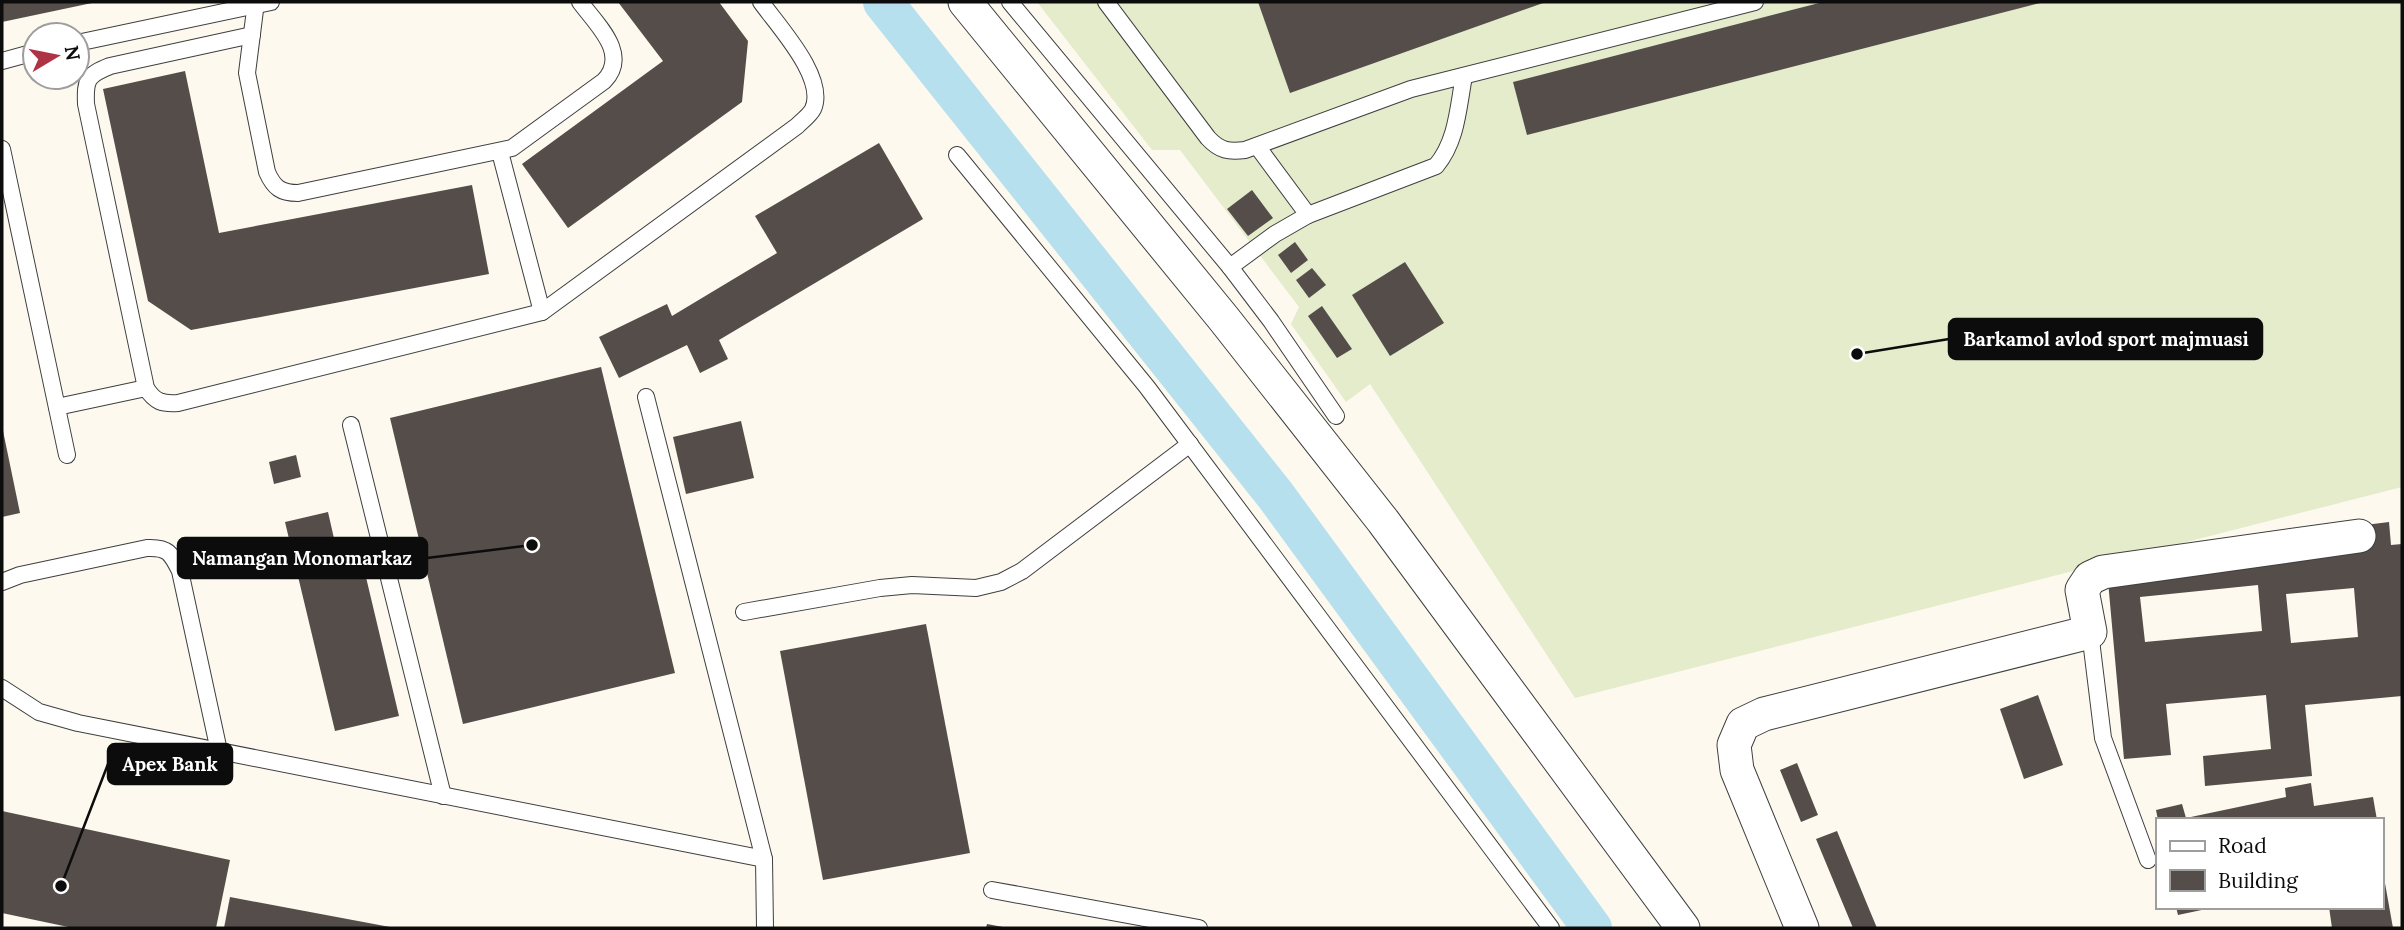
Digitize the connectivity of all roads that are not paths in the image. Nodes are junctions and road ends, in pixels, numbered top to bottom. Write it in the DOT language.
graph roads {
  1 [pos="580,2"];
  2 [pos="761,2"];
  3 [pos="965,2"];
  4 [pos="1010,2"];
  5 [pos="1106,2"];
  6 [pos="1755,2"];
  7 [pos="261,3"];
  8 [pos="252,36"];
  9 [pos="91,40"];
  10 [pos="21,56"];
  11 [pos="2,61"];
  12 [pos="1464,76"];
  13 [pos="1256,146"];
  14 [pos="2,149"];
  15 [pos="500,152"];
  16 [pos="957,155"];
  17 [pos="1308,215"];
  18 [pos="1230,267"];
  19 [pos="542,312"];
  20 [pos="146,388"];
  21 [pos="646,397"];
  22 [pos="57,407"];
  23 [pos="1336,416"];
  24 [pos="351,425"];
  25 [pos="1190,444"];
  26 [pos="67,455"];
  27 [pos="2358,536"];
  28 [pos="2,582"];
  29 [pos="744,612"];
  30 [pos="2090,632"];
  31 [pos="2,688"];
  32 [pos="219,751"];
  33 [pos="443,796"];
  34 [pos="764,859"];
  35 [pos="2148,860"];
  36 [pos="992,890"];
  37 [pos="765,928"];
  38 [pos="1199,928"];
  39 [pos="1551,928"];
  40 [pos="1683,928"];
  41 [pos="1802,928"];
  1 -- 15 [label="lane"];
  2 -- 19 [label="lane"];
  3 -- 40 [label="street"];
  4 -- 18 [label="lane"];
  5 -- 13 [label="lane"];
  6 -- 12 [label="lane"];
  7 -- 8 [label="lane"];
  7 -- 9 [label="lane"];
  8 -- 15 [label="lane"];
  8 -- 20 [label="lane"];
  10 -- 11 [label="lane"];
  12 -- 13 [label="lane"];
  12 -- 17 [label="lane"];
  13 -- 17 [label="lane"];
  14 -- 22 [label="lane"];
  15 -- 19 [label="lane"];
  16 -- 25 [label="lane"];
  17 -- 18 [label="lane"];
  18 -- 23 [label="lane"];
  19 -- 20 [label="lane"];
  20 -- 22 [label="lane"];
  21 -- 34 [label="lane"];
  22 -- 26 [label="lane"];
  24 -- 33 [label="lane"];
  25 -- 29 [label="lane"];
  25 -- 39 [label="lane"];
  27 -- 30 [label="street"];
  28 -- 32 [label="lane"];
  30 -- 35 [label="lane"];
  30 -- 41 [label="street"];
  31 -- 32 [label="lane"];
  32 -- 33 [label="lane"];
  33 -- 34 [label="lane"];
  34 -- 37 [label="lane"];
  36 -- 38 [label="lane"];
}
